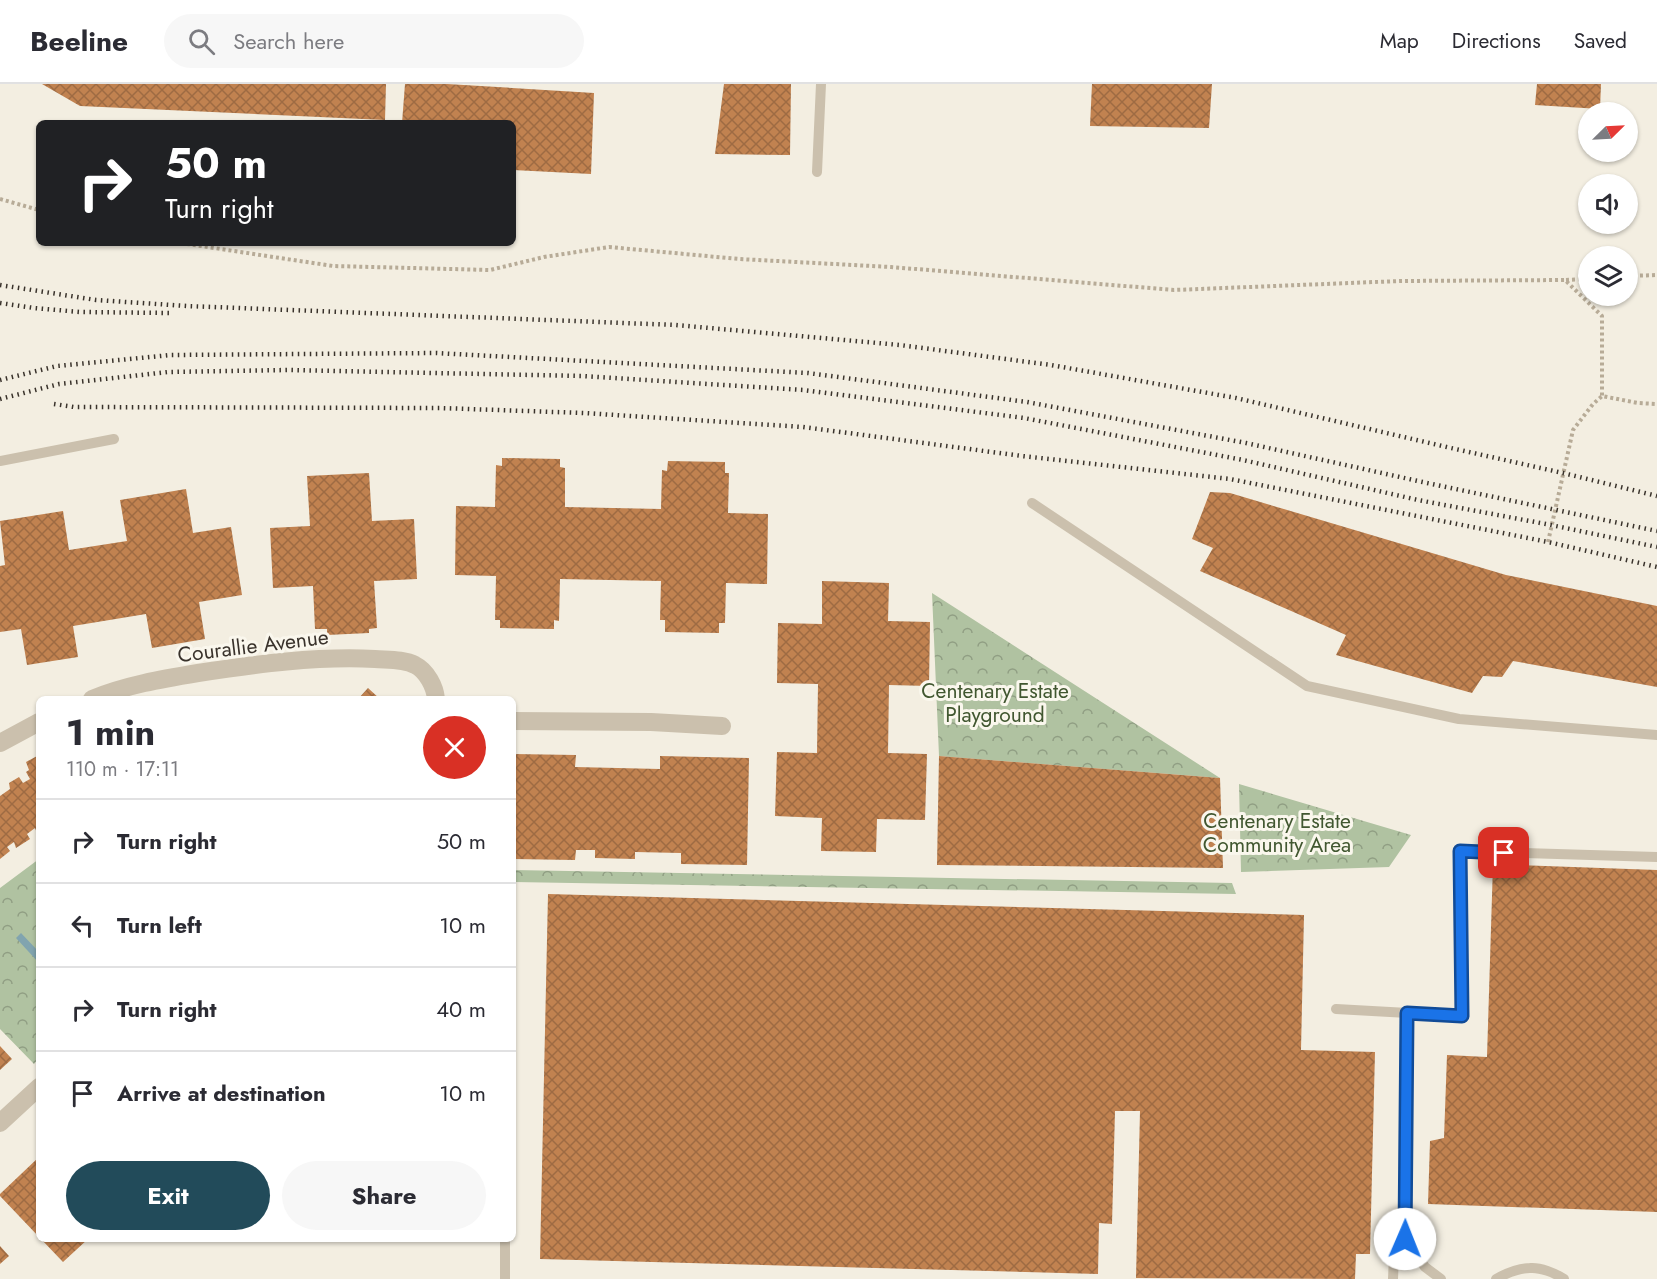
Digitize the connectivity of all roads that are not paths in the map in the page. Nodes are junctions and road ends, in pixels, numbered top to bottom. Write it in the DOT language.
graph roads {
  1 [pos="821,84"];
  2 [pos="817,172"];
  3 [pos="114,439"];
  4 [pos="0,461"];
  5 [pos="1032,503"];
  6 [pos="100,696"];
  7 [pos="436,696"];
  8 [pos="516,721"];
  9 [pos="36,725"];
  10 [pos="722,726"];
  11 [pos="1657,735"];
  12 [pos="0,743"];
  13 [pos="1657,857"];
  14 [pos="1336,1009"];
  15 [pos="1407,1013"];
  16 [pos="36,1090"];
  17 [pos="0,1123"];
  18 [pos="1405,1239"];
  19 [pos="505,1242"];
  20 [pos="505,1279"];
  21 [pos="1393,1279"];
  22 [pos="1441,1279"];
  23 [pos="1496,1279"];
  24 [pos="1563,1279"];
  1 -- 2 [label="lane"];
  3 -- 4 [label="lane"];
  5 -- 11 [label="lane"];
  6 -- 7 [label="street, Courallie Avenue"];
  8 -- 10 [label="street"];
  9 -- 12 [label="street"];
  13 -- 15 [label="lane"];
  14 -- 15 [label="lane"];
  15 -- 18 [label="lane"];
  16 -- 17 [label="street"];
  18 -- 21 [label="lane"];
  18 -- 22 [label="lane"];
  19 -- 20 [label="lane"];
  23 -- 24 [label="lane"];
}
